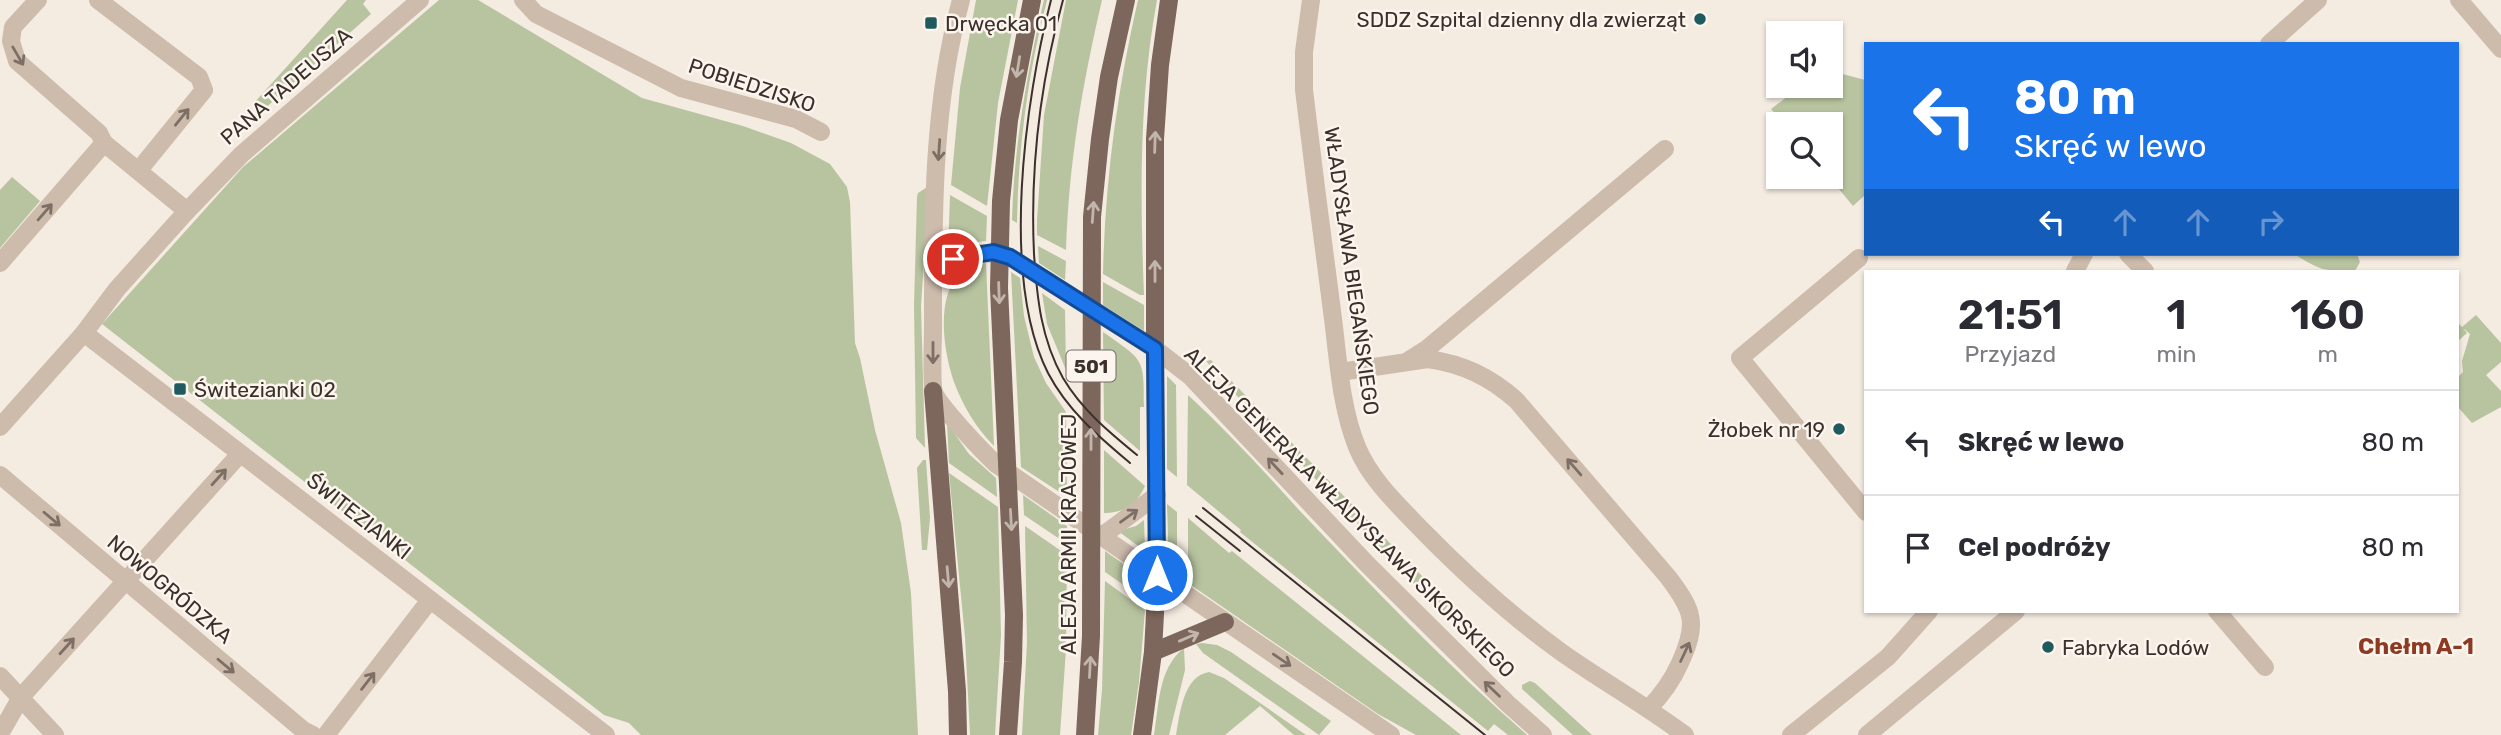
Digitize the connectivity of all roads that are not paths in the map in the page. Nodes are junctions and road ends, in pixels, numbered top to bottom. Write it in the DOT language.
graph roads {
  1 [pos="38,0"];
  2 [pos="98,0"];
  3 [pos="420,0"];
  4 [pos="523,0"];
  5 [pos="961,0"];
  6 [pos="1032,0"];
  7 [pos="1126,0"];
  8 [pos="1169,0"];
  9 [pos="1311,0"];
  10 [pos="2318,0"];
  11 [pos="2459,0"];
  12 [pos="2271,42"];
  13 [pos="2501,49"];
  14 [pos="821,132"];
  15 [pos="104,143"];
  16 [pos="1665,149"];
  17 [pos="139,170"];
  18 [pos="187,211"];
  19 [pos="2130,256"];
  20 [pos="1859,258"];
  21 [pos="0,263"];
  22 [pos="933,266"];
  23 [pos="2144,270"];
  24 [pos="83,333"];
  25 [pos="1155,349"];
  26 [pos="1405,362"];
  27 [pos="1340,372"];
  28 [pos="933,391"];
  29 [pos="0,427"];
  30 [pos="240,454"];
  31 [pos="0,475"];
  32 [pos="1157,495"];
  33 [pos="1864,510"];
  34 [pos="1102,536"];
  35 [pos="1157,575"];
  36 [pos="125,581"];
  37 [pos="430,600"];
  38 [pos="1927,613"];
  39 [pos="2015,613"];
  40 [pos="2219,613"];
  41 [pos="1225,622"];
  42 [pos="1153,652"];
  43 [pos="2265,667"];
  44 [pos="0,676"];
  45 [pos="21,697"];
  46 [pos="1648,709"];
  47 [pos="1803,731"];
  48 [pos="0,734"];
  49 [pos="55,735"];
  50 [pos="313,735"];
  51 [pos="326,735"];
  52 [pos="606,735"];
  53 [pos="958,735"];
  54 [pos="1008,735"];
  55 [pos="1085,735"];
  56 [pos="1142,735"];
  57 [pos="1391,735"];
  58 [pos="1543,735"];
  59 [pos="1685,735"];
  60 [pos="1867,735"];
  1 -- 15 [label="street, one-way"];
  17 -- 2 [label="street, one-way"];
  3 -- 18 [label="street, PANA TADEUSZA"];
  4 -- 14 [label="street, POBIEDZISKO"];
  5 -- 22 [label="street, one-way"];
  6 -- 54 [label="main road, one-way"];
  55 -- 7 [label="main road, ALEJA ARMII KRAJOWEJ / 501, one-way"];
  25 -- 8 [label="main road, one-way"];
  9 -- 27 [label="street, WŁADYSŁAWA BIEGAŃSKIEGO"];
  10 -- 12 [label="street"];
  11 -- 13 [label="street"];
  15 -- 17 [label="street"];
  21 -- 15 [label="street, one-way"];
  16 -- 26 [label="street"];
  17 -- 18 [label="street"];
  18 -- 24 [label="street, PANA TADEUSZA"];
  19 -- 23 [label="street"];
  20 -- 33 [label="street"];
  22 -- 25 [label="street, ALEJA GENERAŁA WŁADYSŁAWA SIKORSKIEGO"];
  22 -- 28 [label="street, one-way"];
  24 -- 29 [label="street, PANA TADEUSZA"];
  24 -- 30 [label="street, ŚWITEZIANKI"];
  25 -- 32 [label="street"];
  58 -- 25 [label="street, ALEJA GENERAŁA WŁADYSŁAWA SIKORSKIEGO, one-way"];
  26 -- 27 [label="street, WŁADYSŁAWA BIEGAŃSKIEGO"];
  46 -- 26 [label="street, WŁADYSŁAWA BIEGAŃSKIEGO, one-way"];
  27 -- 46 [label="street, WŁADYSŁAWA BIEGAŃSKIEGO"];
  28 -- 34 [label="street"];
  28 -- 53 [label="main road, one-way"];
  36 -- 30 [label="street, one-way"];
  30 -- 37 [label="street, ŚWITEZIANKI"];
  31 -- 36 [label="street, NOWOGRÓDZKA, one-way"];
  34 -- 32 [label="street, one-way"];
  32 -- 35 [label="street"];
  34 -- 35 [label="street"];
  35 -- 41 [label="street"];
  35 -- 42 [label="main road"];
  45 -- 36 [label="street, one-way"];
  36 -- 50 [label="street, NOWOGRÓDZKA, one-way"];
  51 -- 37 [label="street, one-way"];
  37 -- 52 [label="street, ŚWITEZIANKI"];
  38 -- 47 [label="street"];
  39 -- 60 [label="street"];
  40 -- 43 [label="street"];
  42 -- 41 [label="main road, one-way"];
  41 -- 57 [label="street, one-way"];
  42 -- 56 [label="main road"];
  44 -- 45 [label="street"];
  45 -- 48 [label="street"];
  45 -- 49 [label="street"];
  46 -- 59 [label="street, WŁADYSŁAWA BIEGAŃSKIEGO"];
}
